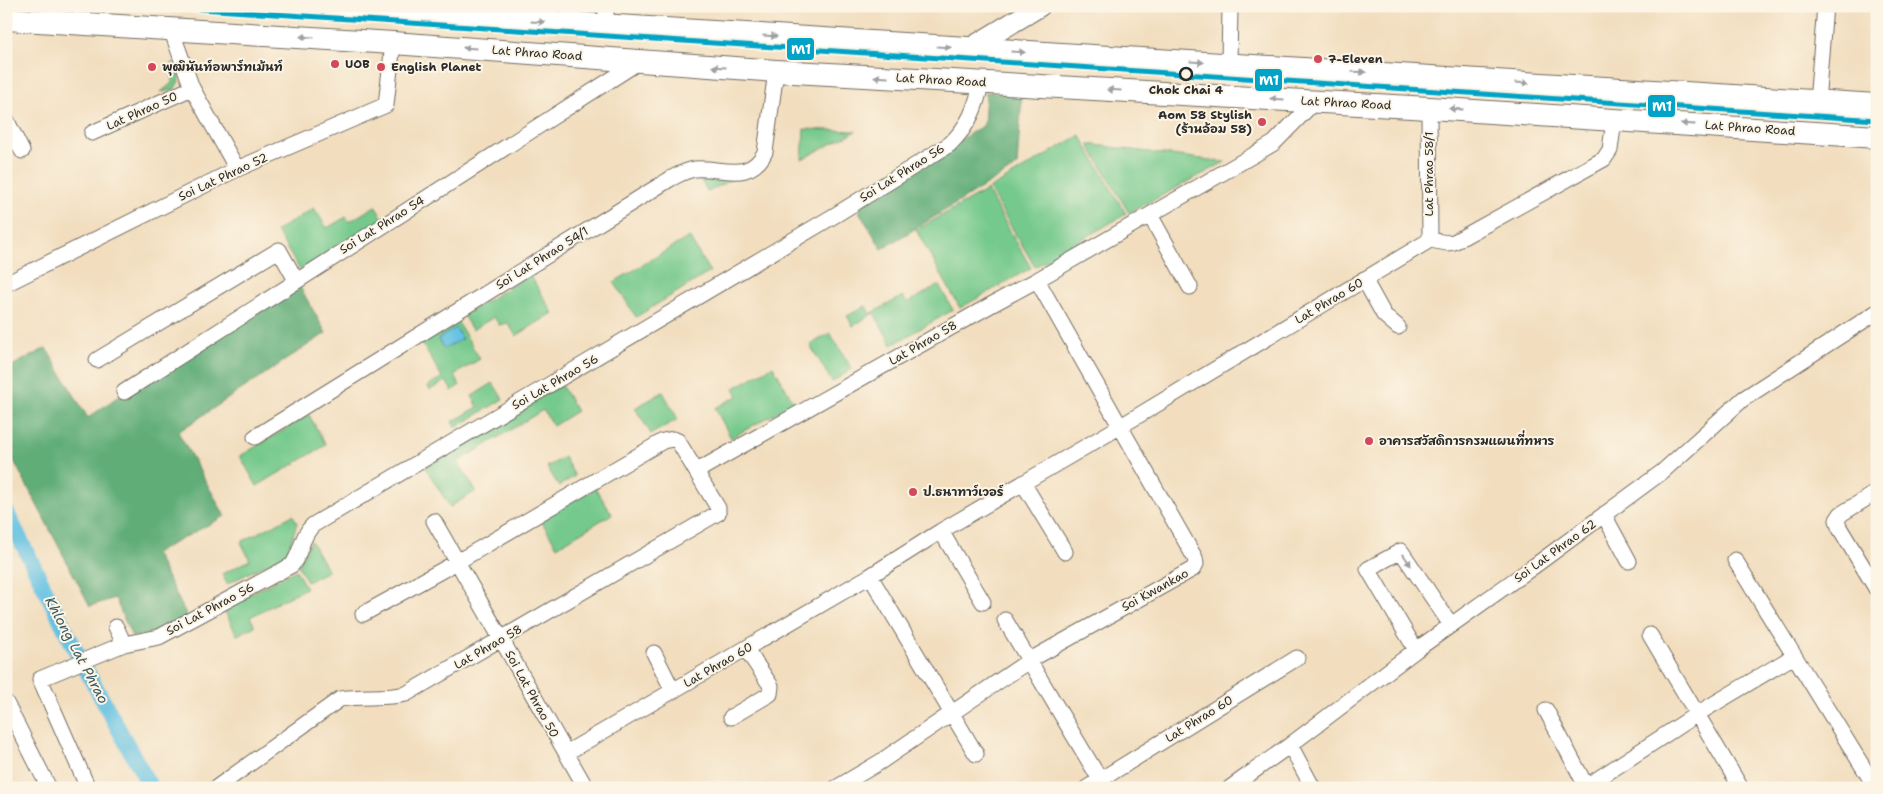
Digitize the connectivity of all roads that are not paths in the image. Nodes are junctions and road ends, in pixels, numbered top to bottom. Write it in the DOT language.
graph roads {
  1 [pos="297,6"];
  2 [pos="1040,6"];
  3 [pos="1230,6"];
  4 [pos="1825,6"];
  5 [pos="468,12"];
  6 [pos="606,16"];
  7 [pos="6,19"];
  8 [pos="172,29"];
  9 [pos="393,43"];
  10 [pos="969,49"];
  11 [pos="640,61"];
  12 [pos="1229,64"];
  13 [pos="776,71"];
  14 [pos="982,82"];
  15 [pos="192,88"];
  16 [pos="1315,101"];
  17 [pos="1817,102"];
  18 [pos="1877,106"];
  19 [pos="1428,108"];
  20 [pos="6,119"];
  21 [pos="1614,120"];
  22 [pos="1812,132"];
  23 [pos="92,133"];
  24 [pos="1877,137"];
  25 [pos="22,151"];
  26 [pos="236,169"];
  27 [pos="1150,215"];
  28 [pos="1430,240"];
  29 [pos="1364,279"];
  30 [pos="296,280"];
  31 [pos="1037,280"];
  32 [pos="6,284"];
  33 [pos="1190,287"];
  34 [pos="1877,312"];
  35 [pos="1398,327"];
  36 [pos="97,360"];
  37 [pos="124,392"];
  38 [pos="1121,426"];
  39 [pos="254,437"];
  40 [pos="697,471"];
  41 [pos="1023,483"];
  42 [pos="1877,492"];
  43 [pos="1604,514"];
  44 [pos="434,521"];
  45 [pos="941,531"];
  46 [pos="1065,552"];
  47 [pos="1735,560"];
  48 [pos="1629,561"];
  49 [pos="458,562"];
  50 [pos="870,576"];
  51 [pos="1877,590"];
  52 [pos="983,602"];
  53 [pos="363,614"];
  54 [pos="1005,620"];
  55 [pos="1451,625"];
  56 [pos="116,627"];
  57 [pos="1650,636"];
  58 [pos="502,640"];
  59 [pos="124,644"];
  60 [pos="746,649"];
  61 [pos="1416,650"];
  62 [pos="654,653"];
  63 [pos="1794,656"];
  64 [pos="1297,658"];
  65 [pos="1030,660"];
  66 [pos="673,691"];
  67 [pos="6,703"];
  68 [pos="1546,710"];
  69 [pos="953,712"];
  70 [pos="1698,714"];
  71 [pos="731,717"];
  72 [pos="1290,745"];
  73 [pos="566,753"];
  74 [pos="976,754"];
  75 [pos="1102,784"];
  76 [pos="1587,787"];
  77 [pos="49,788"];
  78 [pos="88,788"];
  79 [pos="216,788"];
  80 [pos="586,788"];
  81 [pos="836,788"];
  82 [pos="1087,788"];
  83 [pos="1230,788"];
  84 [pos="1313,788"];
  85 [pos="1741,788"];
  86 [pos="1876,788"];
  1 -- 5 [label="main road"];
  2 -- 10 [label="main road"];
  3 -- 12 [label="street"];
  4 -- 17 [label="street"];
  5 -- 6 [label="main road, one-way"];
  6 -- 10 [label="main road, one-way"];
  7 -- 8 [label="main road, Lat Phrao Road"];
  9 -- 8 [label="main road, Lat Phrao Road, one-way"];
  8 -- 15 [label="street"];
  11 -- 9 [label="main road, Lat Phrao Road, one-way"];
  9 -- 26 [label="street, Soi Lat Phrao 52"];
  10 -- 12 [label="main road, one-way"];
  13 -- 11 [label="main road, Lat Phrao Road, one-way"];
  11 -- 30 [label="street, Soi Lat Phrao 54"];
  12 -- 17 [label="main road, one-way"];
  14 -- 13 [label="main road, Lat Phrao Road, one-way"];
  13 -- 39 [label="street, Soi Lat Phrao 54/1"];
  16 -- 14 [label="main road, Lat Phrao Road, one-way"];
  14 -- 59 [label="street, Soi Lat Phrao 56"];
  15 -- 23 [label="street, Lat Phrao 50"];
  15 -- 26 [label="street"];
  16 -- 19 [label="main road, Lat Phrao Road"];
  16 -- 27 [label="street, Lat Phrao 58"];
  17 -- 18 [label="main road"];
  17 -- 22 [label="main road"];
  21 -- 19 [label="main road, Lat Phrao Road, one-way"];
  19 -- 28 [label="street, Lat Phrao 58/1"];
  20 -- 25 [label="street"];
  22 -- 21 [label="main road, Lat Phrao Road, one-way"];
  21 -- 28 [label="street"];
  22 -- 24 [label="main road, Lat Phrao Road"];
  26 -- 32 [label="street, Soi Lat Phrao 52"];
  27 -- 31 [label="street, Lat Phrao 58"];
  27 -- 33 [label="street"];
  28 -- 29 [label="street, Lat Phrao 60"];
  29 -- 35 [label="street"];
  29 -- 38 [label="street, Lat Phrao 60"];
  30 -- 36 [label="street"];
  30 -- 37 [label="street, Soi Lat Phrao 54"];
  31 -- 38 [label="street, Soi Kwankao"];
  31 -- 40 [label="street, Lat Phrao 58"];
  34 -- 43 [label="street, Soi Lat Phrao 62"];
  38 -- 41 [label="street, Lat Phrao 60"];
  38 -- 65 [label="street, Soi Kwankao"];
  40 -- 49 [label="street, Lat Phrao 58"];
  40 -- 58 [label="street, Lat Phrao 58"];
  41 -- 45 [label="street, Lat Phrao 60"];
  41 -- 46 [label="street"];
  42 -- 51 [label="street"];
  43 -- 48 [label="street"];
  43 -- 55 [label="street, Soi Lat Phrao 62"];
  44 -- 49 [label="street, Soi Lat Phrao 50"];
  45 -- 50 [label="street, Lat Phrao 60"];
  45 -- 52 [label="street"];
  47 -- 63 [label="street"];
  49 -- 53 [label="street, Lat Phrao 58"];
  49 -- 58 [label="street, Soi Lat Phrao 50"];
  50 -- 60 [label="street, Lat Phrao 60"];
  50 -- 69 [label="street"];
  54 -- 65 [label="street"];
  55 -- 61 [label="street, Soi Lat Phrao 62"];
  61 -- 55 [label="street, one-way"];
  56 -- 59 [label="street"];
  57 -- 70 [label="street"];
  58 -- 73 [label="street, Soi Lat Phrao 50"];
  58 -- 79 [label="street, Lat Phrao 58"];
  59 -- 78 [label="street, Soi Lat Phrao 56"];
  60 -- 66 [label="street, Lat Phrao 60"];
  60 -- 71 [label="street"];
  61 -- 72 [label="street, Soi Lat Phrao 62"];
  62 -- 66 [label="street"];
  63 -- 70 [label="street"];
  63 -- 86 [label="street"];
  64 -- 75 [label="street, Lat Phrao 60"];
  65 -- 69 [label="street, Soi Kwankao"];
  65 -- 75 [label="street"];
  66 -- 73 [label="street, Lat Phrao 60"];
  67 -- 77 [label="street"];
  68 -- 76 [label="street"];
  69 -- 74 [label="street"];
  69 -- 81 [label="street, Soi Kwankao"];
  70 -- 76 [label="street"];
  70 -- 85 [label="street"];
  72 -- 83 [label="street, Soi Lat Phrao 62"];
  72 -- 84 [label="street"];
  73 -- 80 [label="street, Soi Lat Phrao 50"];
  75 -- 82 [label="street, Lat Phrao 60"];
}
